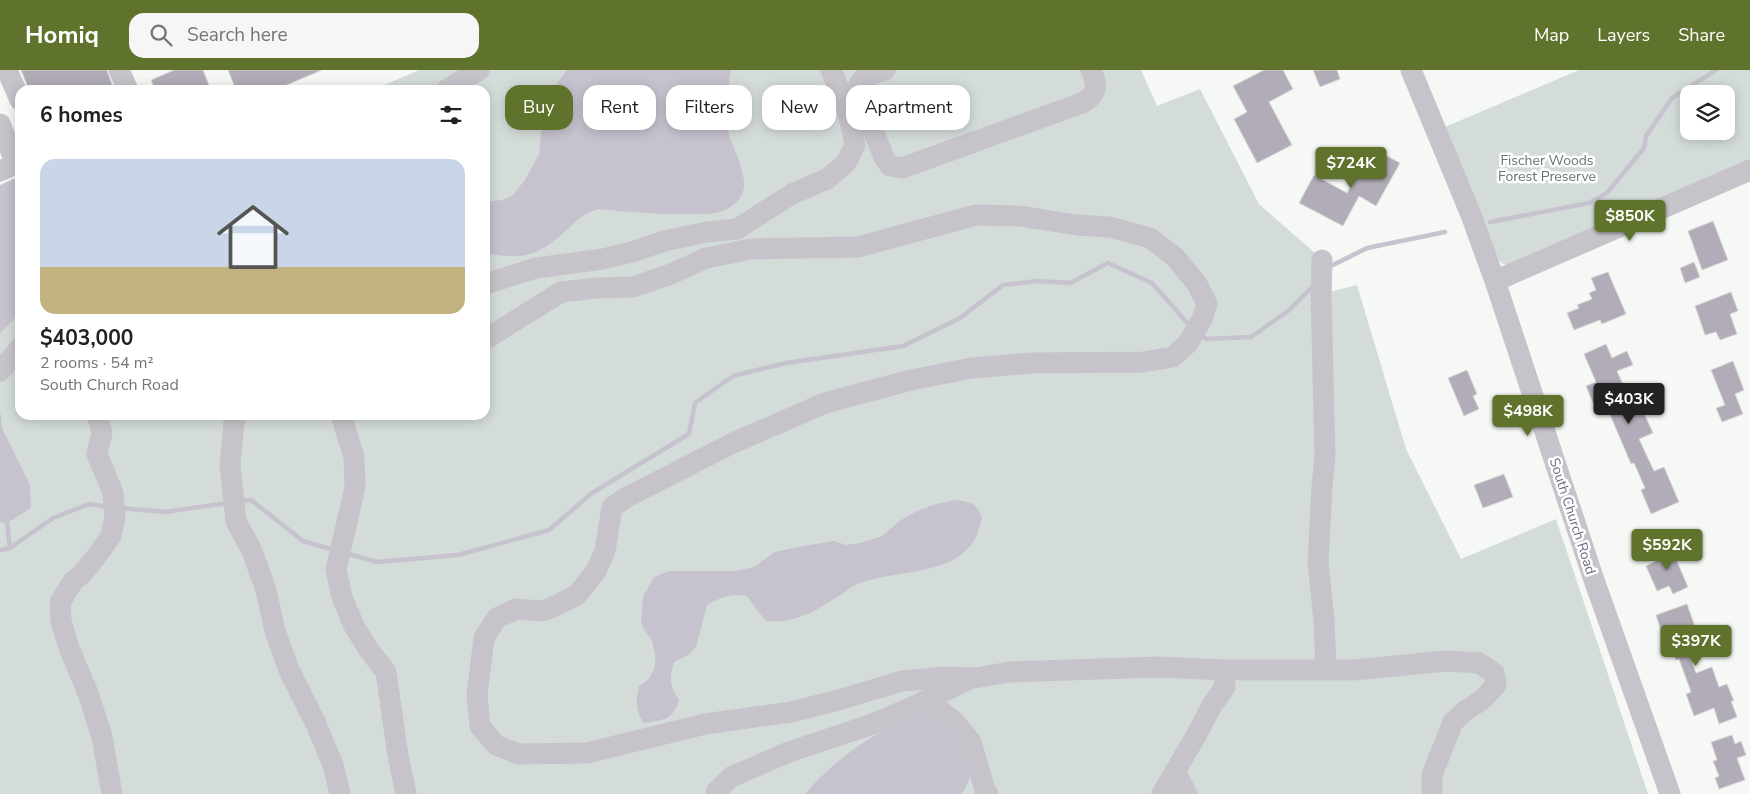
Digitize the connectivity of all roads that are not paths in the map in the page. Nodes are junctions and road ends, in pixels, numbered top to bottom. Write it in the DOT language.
graph roads {
  1 [pos="7,70"];
  2 [pos="120,70"];
  3 [pos="479,70"];
  4 [pos="831,70"];
  5 [pos="885,70"];
  6 [pos="1091,70"];
  7 [pos="1411,70"];
  8 [pos="126,85"];
  9 [pos="454,85"];
  10 [pos="15,88"];
  11 [pos="0,124"];
  12 [pos="15,162"];
  13 [pos="15,164"];
  14 [pos="0,171"];
  15 [pos="1748,176"];
  16 [pos="1322,260"];
  17 [pos="1495,281"];
  18 [pos="490,282"];
  19 [pos="490,335"];
  20 [pos="15,354"];
  21 [pos="0,370"];
  22 [pos="15,376"];
  23 [pos="0,377"];
  24 [pos="98,420"];
  25 [pos="235,420"];
  26 [pos="343,420"];
  27 [pos="1224,670"];
  28 [pos="1326,670"];
  29 [pos="971,678"];
  30 [pos="916,706"];
  31 [pos="1175,771"];
  32 [pos="112,794"];
  33 [pos="340,794"];
  34 [pos="406,794"];
  35 [pos="716,794"];
  36 [pos="988,794"];
  37 [pos="1162,794"];
  38 [pos="1187,794"];
  39 [pos="1432,794"];
  40 [pos="1670,794"];
  1 -- 10 [label="street"];
  2 -- 8 [label="street"];
  3 -- 9 [label="street"];
  4 -- 18 [label="street"];
  5 -- 6 [label="street"];
  7 -- 17 [label="street, South Church Road"];
  11 -- 12 [label="street"];
  13 -- 14 [label="street"];
  15 -- 17 [label="street"];
  16 -- 28 [label="street"];
  17 -- 40 [label="street, South Church Road"];
  19 -- 29 [label="street"];
  20 -- 21 [label="street"];
  22 -- 23 [label="street"];
  24 -- 32 [label="street"];
  25 -- 33 [label="street"];
  26 -- 34 [label="street"];
  27 -- 28 [label="street"];
  27 -- 29 [label="street"];
  27 -- 31 [label="street"];
  28 -- 39 [label="street"];
  29 -- 30 [label="street"];
  30 -- 35 [label="street"];
  30 -- 36 [label="street"];
  31 -- 37 [label="street"];
  31 -- 38 [label="street"];
}
